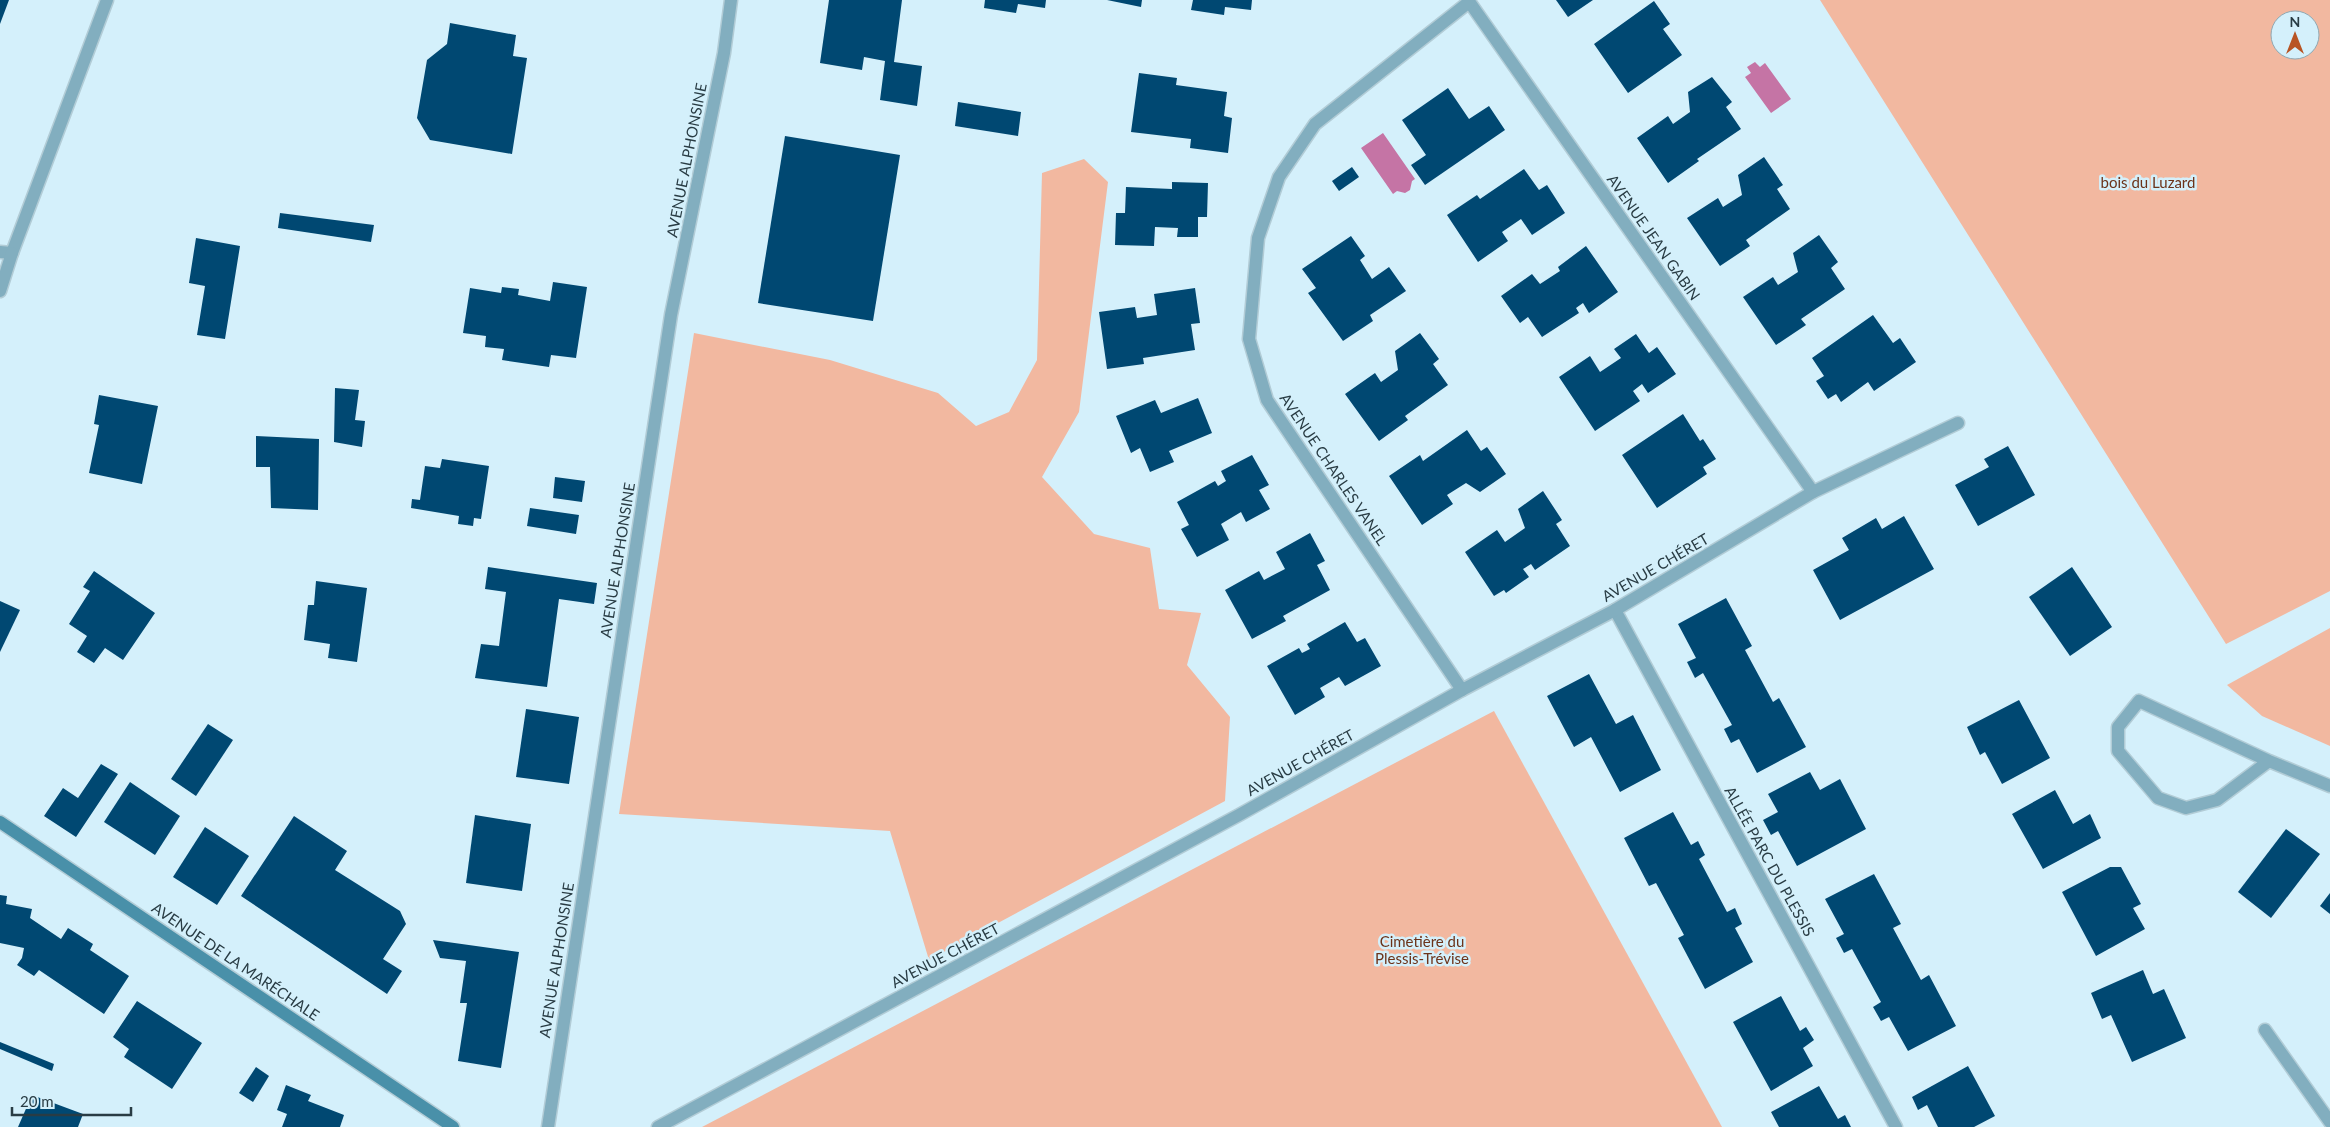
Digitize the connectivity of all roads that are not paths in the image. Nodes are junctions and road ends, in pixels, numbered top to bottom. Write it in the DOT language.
graph roads {
  1 [pos="107,0"];
  2 [pos="731,0"];
  3 [pos="1469,1"];
  4 [pos="6,252"];
  5 [pos="0,291"];
  6 [pos="1958,423"];
  7 [pos="1814,492"];
  8 [pos="1615,610"];
  9 [pos="1462,690"];
  10 [pos="2269,761"];
  11 [pos="2330,786"];
  12 [pos="0,822"];
  13 [pos="2265,1030"];
  14 [pos="2330,1122"];
  15 [pos="453,1127"];
  16 [pos="548,1127"];
  17 [pos="658,1127"];
  18 [pos="1896,1127"];
  1 -- 4 [label="street"];
  2 -- 16 [label="street, AVENUE ALPHONSINE"];
  3 -- 7 [label="street, AVENUE JEAN GABIN"];
  3 -- 9 [label="street, AVENUE CHARLES VANEL"];
  4 -- 5 [label="street"];
  6 -- 7 [label="street, AVENUE CHÉRET"];
  7 -- 8 [label="street, AVENUE CHÉRET"];
  8 -- 9 [label="street, AVENUE CHÉRET"];
  8 -- 18 [label="street, ALLÉE PARC DU PLESSIS"];
  9 -- 17 [label="street, AVENUE CHÉRET"];
  10 -- 10 [label="street"];
  10 -- 11 [label="street"];
  12 -- 15 [label="street, AVENUE DE LA MARÉCHALE"];
  13 -- 14 [label="street"];
}
